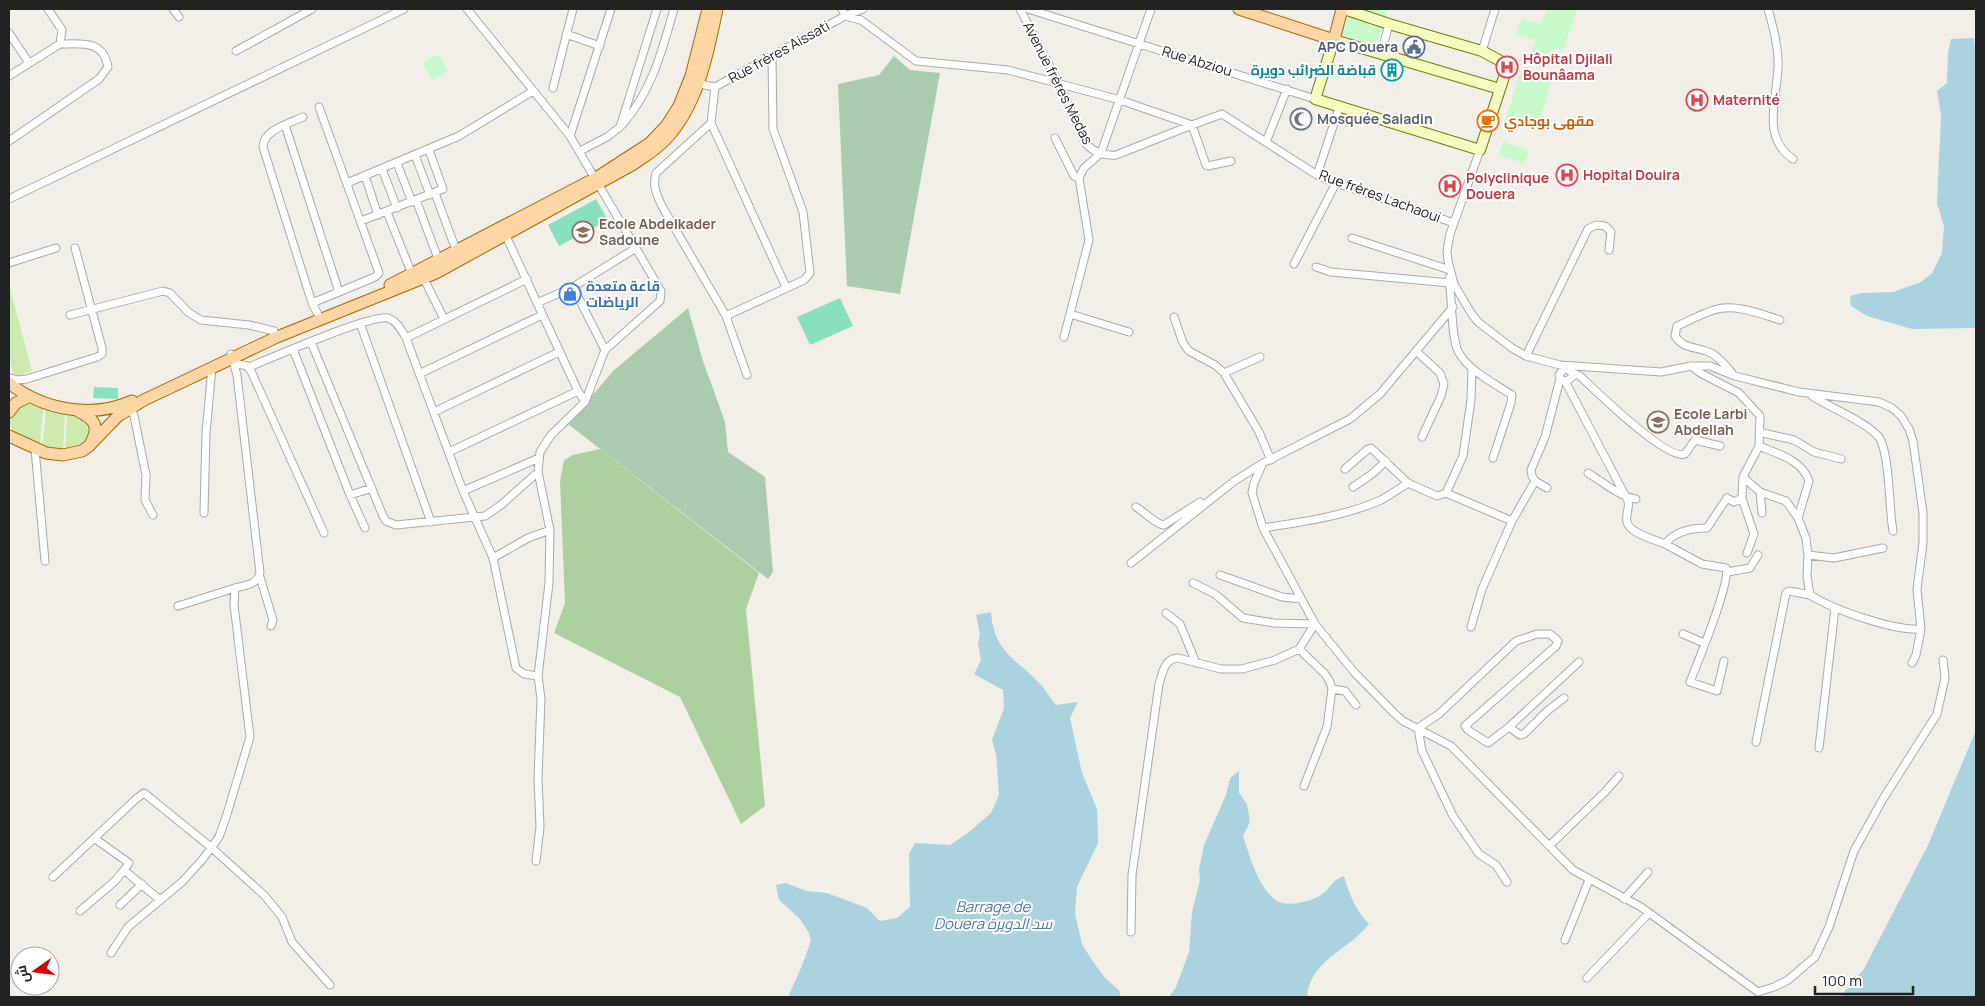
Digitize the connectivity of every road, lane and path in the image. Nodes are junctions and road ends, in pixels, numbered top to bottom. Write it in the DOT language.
graph roads {
  1 [pos="48,9"];
  2 [pos="173,9"];
  3 [pos="312,9"];
  4 [pos="404,9"];
  5 [pos="467,9"];
  6 [pos="573,9"];
  7 [pos="611,9"];
  8 [pos="657,9"];
  9 [pos="674,9"];
  10 [pos="708,9"];
  11 [pos="717,9"];
  12 [pos="863,9"];
  13 [pos="1020,9"];
  14 [pos="1028,9"];
  15 [pos="1150,9"];
  16 [pos="1239,9"];
  17 [pos="1343,9"];
  18 [pos="1495,9"];
  19 [pos="1768,9"];
  20 [pos="843,12"];
  21 [pos="179,17"];
  22 [pos="1389,24"];
  23 [pos="9,33"];
  24 [pos="566,34"];
  25 [pos="1334,40"];
  26 [pos="1140,43"];
  27 [pos="60,44"];
  28 [pos="600,46"];
  29 [pos="236,51"];
  30 [pos="1482,51"];
  31 [pos="1381,54"];
  32 [pos="772,56"];
  33 [pos="29,63"];
  34 [pos="9,76"];
  35 [pos="693,82"];
  36 [pos="1058,82"];
  37 [pos="715,87"];
  38 [pos="552,88"];
  39 [pos="1287,88"];
  40 [pos="1500,89"];
  41 [pos="533,91"];
  42 [pos="1315,99"];
  43 [pos="1120,100"];
  44 [pos="1340,105"];
  45 [pos="319,107"];
  46 [pos="303,118"];
  47 [pos="711,123"];
  48 [pos="286,125"];
  49 [pos="1192,125"];
  50 [pos="620,127"];
  51 [pos="570,136"];
  52 [pos="1055,138"];
  53 [pos="9,141"];
  54 [pos="1266,142"];
  55 [pos="428,150"];
  56 [pos="1480,150"];
  57 [pos="580,151"];
  58 [pos="1101,153"];
  59 [pos="415,155"];
  60 [pos="1793,159"];
  61 [pos="1231,160"];
  62 [pos="397,163"];
  63 [pos="382,169"];
  64 [pos="1317,175"];
  65 [pos="364,176"];
  66 [pos="1079,178"];
  67 [pos="597,181"];
  68 [pos="347,183"];
  69 [pos="1336,183"];
  70 [pos="433,194"];
  71 [pos="9,199"];
  72 [pos="414,201"];
  73 [pos="397,208"];
  74 [pos="387,212"];
  75 [pos="378,215"];
  76 [pos="361,221"];
  77 [pos="1454,223"];
  78 [pos="506,236"];
  79 [pos="1352,238"];
  80 [pos="56,248"];
  81 [pos="75,248"];
  82 [pos="636,248"];
  83 [pos="456,250"];
  84 [pos="1609,250"];
  85 [pos="439,261"];
  86 [pos="1448,261"];
  87 [pos="9,263"];
  88 [pos="1294,264"];
  89 [pos="1316,267"];
  90 [pos="1448,269"];
  91 [pos="412,274"];
  92 [pos="424,279"];
  93 [pos="527,279"];
  94 [pos="1450,283"];
  95 [pos="573,287"];
  96 [pos="786,288"];
  97 [pos="339,292"];
  98 [pos="537,303"];
  99 [pos="1453,307"];
  100 [pos="91,309"];
  101 [pos="317,312"];
  102 [pos="1070,314"];
  103 [pos="70,315"];
  104 [pos="542,315"];
  105 [pos="726,316"];
  106 [pos="1174,317"];
  107 [pos="444,320"];
  108 [pos="1780,320"];
  109 [pos="360,323"];
  110 [pos="274,331"];
  111 [pos="1129,332"];
  112 [pos="1064,337"];
  113 [pos="406,338"];
  114 [pos="311,342"];
  115 [pos="294,349"];
  116 [pos="605,350"];
  117 [pos="1416,351"];
  118 [pos="559,352"];
  119 [pos="1526,356"];
  120 [pos="1260,357"];
  121 [pos="232,358"];
  122 [pos="1690,366"];
  123 [pos="212,368"];
  124 [pos="249,368"];
  125 [pos="1472,368"];
  126 [pos="1569,370"];
  127 [pos="419,374"];
  128 [pos="1224,374"];
  129 [pos="747,375"];
  130 [pos="1735,376"];
  131 [pos="9,378"];
  132 [pos="1563,380"];
  133 [pos="9,384"];
  134 [pos="578,391"];
  135 [pos="1810,394"];
  136 [pos="28,396"];
  137 [pos="585,402"];
  138 [pos="130,405"];
  139 [pos="73,408"];
  140 [pos="9,410"];
  141 [pos="434,412"];
  142 [pos="9,428"];
  143 [pos="1759,432"];
  144 [pos="12,438"];
  145 [pos="1422,438"];
  146 [pos="89,446"];
  147 [pos="1720,446"];
  148 [pos="1759,446"];
  149 [pos="35,449"];
  150 [pos="449,452"];
  151 [pos="539,458"];
  152 [pos="1493,458"];
  153 [pos="1842,459"];
  154 [pos="1271,460"];
  155 [pos="1386,461"];
  156 [pos="1263,463"];
  157 [pos="1345,469"];
  158 [pos="538,472"];
  159 [pos="1588,473"];
  160 [pos="1742,477"];
  161 [pos="1538,480"];
  162 [pos="1408,484"];
  163 [pos="1354,487"];
  164 [pos="372,488"];
  165 [pos="1547,488"];
  166 [pos="463,491"];
  167 [pos="1760,492"];
  168 [pos="1446,493"];
  169 [pos="350,495"];
  170 [pos="1625,495"];
  171 [pos="1742,498"];
  172 [pos="1636,499"];
  173 [pos="1210,500"];
  174 [pos="1136,507"];
  175 [pos="204,513"];
  176 [pos="1762,513"];
  177 [pos="154,515"];
  178 [pos="475,516"];
  179 [pos="1798,518"];
  180 [pos="1512,521"];
  181 [pos="430,522"];
  182 [pos="365,528"];
  183 [pos="1263,528"];
  184 [pos="550,530"];
  185 [pos="1893,531"];
  186 [pos="324,533"];
  187 [pos="1665,544"];
  188 [pos="1883,548"];
  189 [pos="1747,553"];
  190 [pos="1758,555"];
  191 [pos="1808,555"];
  192 [pos="493,558"];
  193 [pos="46,561"];
  194 [pos="1131,563"];
  195 [pos="1727,572"];
  196 [pos="1220,575"];
  197 [pos="260,577"];
  198 [pos="1193,583"];
  199 [pos="236,588"];
  200 [pos="1810,595"];
  201 [pos="1302,599"];
  202 [pos="178,606"];
  203 [pos="1836,608"];
  204 [pos="1166,613"];
  205 [pos="1315,624"];
  206 [pos="272,626"];
  207 [pos="1470,627"];
  208 [pos="1921,629"];
  209 [pos="1684,634"];
  210 [pos="1704,643"];
  211 [pos="1299,649"];
  212 [pos="1943,660"];
  213 [pos="1724,661"];
  214 [pos="1579,662"];
  215 [pos="1196,663"];
  216 [pos="1912,663"];
  217 [pos="538,676"];
  218 [pos="1332,689"];
  219 [pos="1564,698"];
  220 [pos="1356,705"];
  221 [pos="1418,728"];
  222 [pos="1509,728"];
  223 [pos="1756,742"];
  224 [pos="1819,748"];
  225 [pos="1618,776"];
  226 [pos="1304,786"];
  227 [pos="94,838"];
  228 [pos="1549,846"];
  229 [pos="212,848"];
  230 [pos="536,861"];
  231 [pos="124,870"];
  232 [pos="1648,872"];
  233 [pos="53,877"];
  234 [pos="1589,880"];
  235 [pos="1507,882"];
  236 [pos="142,884"];
  237 [pos="1624,898"];
  238 [pos="160,900"];
  239 [pos="120,905"];
  240 [pos="80,911"];
  241 [pos="1649,913"];
  242 [pos="1131,932"];
  243 [pos="1565,940"];
  244 [pos="111,953"];
  245 [pos="1587,978"];
  246 [pos="330,985"];
  1 -- 27 [label="street"];
  2 -- 21 [label="street"];
  3 -- 29 [label="street"];
  4 -- 71 [label="street"];
  5 -- 41 [label="street"];
  6 -- 24 [label="street"];
  7 -- 28 [label="street"];
  8 -- 50 [label="street"];
  9 -- 50 [label="street"];
  10 -- 35 [label="main road"];
  11 -- 35 [label="main road"];
  12 -- 20 [label="street"];
  13 -- 36 [label="street, Avenue frères Medas"];
  14 -- 26 [label="street, Rue Abziou"];
  15 -- 26 [label="street"];
  16 -- 25 [label="main road"];
  17 -- 22 [label="street"];
  17 -- 25 [label="main road"];
  18 -- 30 [label="street"];
  19 -- 60 [label="street"];
  20 -- 32 [label="street, Rue frères Aissati"];
  20 -- 36 [label="street, Rue frères Aissati"];
  22 -- 30 [label="street"];
  22 -- 31 [label="street"];
  23 -- 33 [label="street"];
  24 -- 28 [label="street"];
  24 -- 38 [label="street"];
  25 -- 31 [label="street"];
  25 -- 42 [label="street"];
  26 -- 39 [label="street, Rue Abziou"];
  26 -- 43 [label="street"];
  27 -- 33 [label="street"];
  27 -- 53 [label="street"];
  28 -- 51 [label="street"];
  30 -- 40 [label="street"];
  31 -- 40 [label="street"];
  32 -- 37 [label="street, Rue frères Aissati"];
  32 -- 96 [label="street"];
  33 -- 34 [label="street"];
  35 -- 37 [label="street, Rue frères Aissati"];
  35 -- 67 [label="main road"];
  36 -- 43 [label="street, Rue frères Aissati"];
  36 -- 58 [label="street, Avenue frères Medas"];
  37 -- 47 [label="street"];
  39 -- 42 [label="street, Rue Abziou"];
  39 -- 54 [label="street"];
  40 -- 56 [label="street"];
  41 -- 51 [label="street"];
  41 -- 55 [label="street"];
  42 -- 44 [label="street, Rue Abziou"];
  43 -- 49 [label="street"];
  43 -- 58 [label="street"];
  44 -- 56 [label="street, Rue Abziou"];
  44 -- 64 [label="street"];
  45 -- 68 [label="street"];
  46 -- 48 [label="street"];
  47 -- 96 [label="street"];
  47 -- 105 [label="street"];
  48 -- 97 [label="street"];
  48 -- 101 [label="street"];
  49 -- 54 [label="street, Rue frères Lachaoui"];
  49 -- 58 [label="street"];
  49 -- 61 [label="street"];
  50 -- 57 [label="street"];
  51 -- 57 [label="street"];
  52 -- 66 [label="street"];
  54 -- 64 [label="street, Rue frères Lachaoui"];
  55 -- 59 [label="street"];
  55 -- 70 [label="street"];
  56 -- 77 [label="street"];
  57 -- 67 [label="street"];
  58 -- 66 [label="street"];
  59 -- 62 [label="street"];
  59 -- 70 [label="street"];
  62 -- 63 [label="street"];
  62 -- 72 [label="street"];
  63 -- 65 [label="street"];
  63 -- 73 [label="street"];
  64 -- 69 [label="street, Rue frères Lachaoui"];
  65 -- 68 [label="street"];
  65 -- 75 [label="street"];
  66 -- 102 [label="street"];
  67 -- 78 [label="main road"];
  67 -- 82 [label="street"];
  67 -- 83 [label="main road"];
  68 -- 76 [label="street"];
  69 -- 77 [label="street, Rue frères Lachaoui"];
  69 -- 88 [label="street"];
  70 -- 72 [label="street"];
  70 -- 83 [label="street"];
  72 -- 73 [label="street"];
  72 -- 85 [label="street"];
  73 -- 74 [label="street"];
  74 -- 75 [label="street"];
  74 -- 91 [label="street"];
  75 -- 76 [label="street"];
  76 -- 97 [label="street"];
  77 -- 86 [label="street"];
  78 -- 92 [label="main road"];
  78 -- 93 [label="street"];
  79 -- 90 [label="street"];
  80 -- 87 [label="street"];
  81 -- 100 [label="street"];
  82 -- 95 [label="street"];
  82 -- 116 [label="street"];
  83 -- 85 [label="main road"];
  84 -- 119 [label="street"];
  85 -- 91 [label="main road"];
  86 -- 90 [label="street"];
  86 -- 119 [label="street"];
  89 -- 94 [label="street"];
  90 -- 94 [label="street"];
  91 -- 101 [label="main road"];
  92 -- 101 [label="main road"];
  92 -- 107 [label="street"];
  93 -- 98 [label="street"];
  93 -- 107 [label="street"];
  94 -- 99 [label="street"];
  95 -- 98 [label="street"];
  95 -- 116 [label="street"];
  96 -- 105 [label="street"];
  97 -- 101 [label="street"];
  98 -- 104 [label="street"];
  99 -- 117 [label="street"];
  99 -- 125 [label="street"];
  100 -- 103 [label="street"];
  100 -- 110 [label="street"];
  100 -- 131 [label="street"];
  101 -- 110 [label="main road"];
  101 -- 121 [label="main road"];
  102 -- 111 [label="street"];
  102 -- 112 [label="street"];
  104 -- 118 [label="street"];
  104 -- 127 [label="street"];
  105 -- 129 [label="street"];
  106 -- 128 [label="street"];
  107 -- 113 [label="street"];
  108 -- 130 [label="street"];
  109 -- 113 [label="street"];
  109 -- 114 [label="street"];
  109 -- 181 [label="street"];
  110 -- 121 [label="main road"];
  113 -- 127 [label="street"];
  114 -- 115 [label="street"];
  114 -- 164 [label="street"];
  115 -- 124 [label="street"];
  115 -- 169 [label="street"];
  116 -- 137 [label="street"];
  117 -- 145 [label="street"];
  117 -- 154 [label="street"];
  118 -- 134 [label="street"];
  118 -- 141 [label="street"];
  119 -- 126 [label="street"];
  120 -- 128 [label="street"];
  121 -- 123 [label="main road"];
  121 -- 124 [label="street"];
  121 -- 138 [label="main road"];
  121 -- 197 [label="street"];
  122 -- 126 [label="street"];
  122 -- 130 [label="street"];
  122 -- 143 [label="street"];
  123 -- 138 [label="main road"];
  123 -- 175 [label="street"];
  124 -- 186 [label="street"];
  125 -- 152 [label="street"];
  125 -- 168 [label="street"];
  126 -- 132 [label="street"];
  126 -- 132 [label="street"];
  126 -- 147 [label="street"];
  127 -- 141 [label="street"];
  128 -- 154 [label="street"];
  130 -- 135 [label="street"];
  132 -- 161 [label="street"];
  132 -- 170 [label="street"];
  133 -- 136 [label="main road"];
  134 -- 137 [label="street"];
  134 -- 150 [label="street"];
  135 -- 185 [label="street"];
  135 -- 208 [label="street"];
  136 -- 139 [label="main road"];
  136 -- 140 [label="main road"];
  137 -- 151 [label="street"];
  138 -- 139 [label="main road"];
  138 -- 146 [label="main road"];
  138 -- 177 [label="street"];
  139 -- 146 [label="main road"];
  141 -- 150 [label="street"];
  142 -- 144 [label="main road"];
  143 -- 148 [label="street"];
  143 -- 153 [label="street"];
  144 -- 149 [label="main road"];
  146 -- 149 [label="main road"];
  148 -- 160 [label="street"];
  148 -- 179 [label="street"];
  149 -- 193 [label="street"];
  150 -- 166 [label="street"];
  151 -- 158 [label="street"];
  151 -- 166 [label="street"];
  154 -- 156 [label="street"];
  155 -- 157 [label="street"];
  155 -- 162 [label="street"];
  155 -- 163 [label="street"];
  156 -- 173 [label="street"];
  156 -- 183 [label="street"];
  158 -- 178 [label="street"];
  158 -- 184 [label="street"];
  159 -- 170 [label="street"];
  160 -- 167 [label="street"];
  160 -- 171 [label="street"];
  161 -- 165 [label="street"];
  161 -- 180 [label="street"];
  162 -- 168 [label="street"];
  162 -- 183 [label="street"];
  164 -- 169 [label="street"];
  164 -- 181 [label="street"];
  166 -- 178 [label="street"];
  167 -- 176 [label="street"];
  167 -- 179 [label="street"];
  168 -- 180 [label="street"];
  169 -- 182 [label="street"];
  170 -- 172 [label="street"];
  170 -- 187 [label="street"];
  171 -- 187 [label="street"];
  171 -- 189 [label="street"];
  173 -- 174 [label="street"];
  173 -- 194 [label="street"];
  178 -- 181 [label="street"];
  178 -- 192 [label="street"];
  179 -- 191 [label="street"];
  180 -- 207 [label="street"];
  183 -- 201 [label="street"];
  184 -- 192 [label="street"];
  184 -- 217 [label="street"];
  187 -- 195 [label="street"];
  188 -- 191 [label="street"];
  190 -- 195 [label="street"];
  191 -- 200 [label="street"];
  192 -- 217 [label="street"];
  195 -- 210 [label="street"];
  196 -- 201 [label="street"];
  197 -- 199 [label="street"];
  197 -- 206 [label="street"];
  198 -- 205 [label="street"];
  199 -- 202 [label="street"];
  199 -- 229 [label="street"];
  200 -- 203 [label="street"];
  200 -- 223 [label="street"];
  201 -- 205 [label="street"];
  203 -- 208 [label="street"];
  203 -- 224 [label="street"];
  204 -- 215 [label="street"];
  205 -- 211 [label="street"];
  205 -- 221 [label="street"];
  208 -- 216 [label="street"];
  209 -- 210 [label="street"];
  210 -- 213 [label="street"];
  211 -- 215 [label="street"];
  211 -- 218 [label="street"];
  212 -- 241 [label="street"];
  214 -- 222 [label="street"];
  215 -- 242 [label="street"];
  217 -- 230 [label="street"];
  218 -- 220 [label="street"];
  218 -- 226 [label="street"];
  219 -- 222 [label="street"];
  221 -- 222 [label="street"];
  221 -- 228 [label="street"];
  221 -- 235 [label="street"];
  225 -- 228 [label="street"];
  227 -- 229 [label="street"];
  227 -- 231 [label="street"];
  227 -- 233 [label="street"];
  228 -- 234 [label="street"];
  229 -- 238 [label="street"];
  229 -- 246 [label="street"];
  231 -- 236 [label="street"];
  231 -- 240 [label="street"];
  232 -- 237 [label="street"];
  234 -- 237 [label="street"];
  234 -- 243 [label="street"];
  236 -- 238 [label="street"];
  236 -- 239 [label="street"];
  237 -- 241 [label="street"];
  238 -- 244 [label="street"];
  241 -- 245 [label="street"];
}
